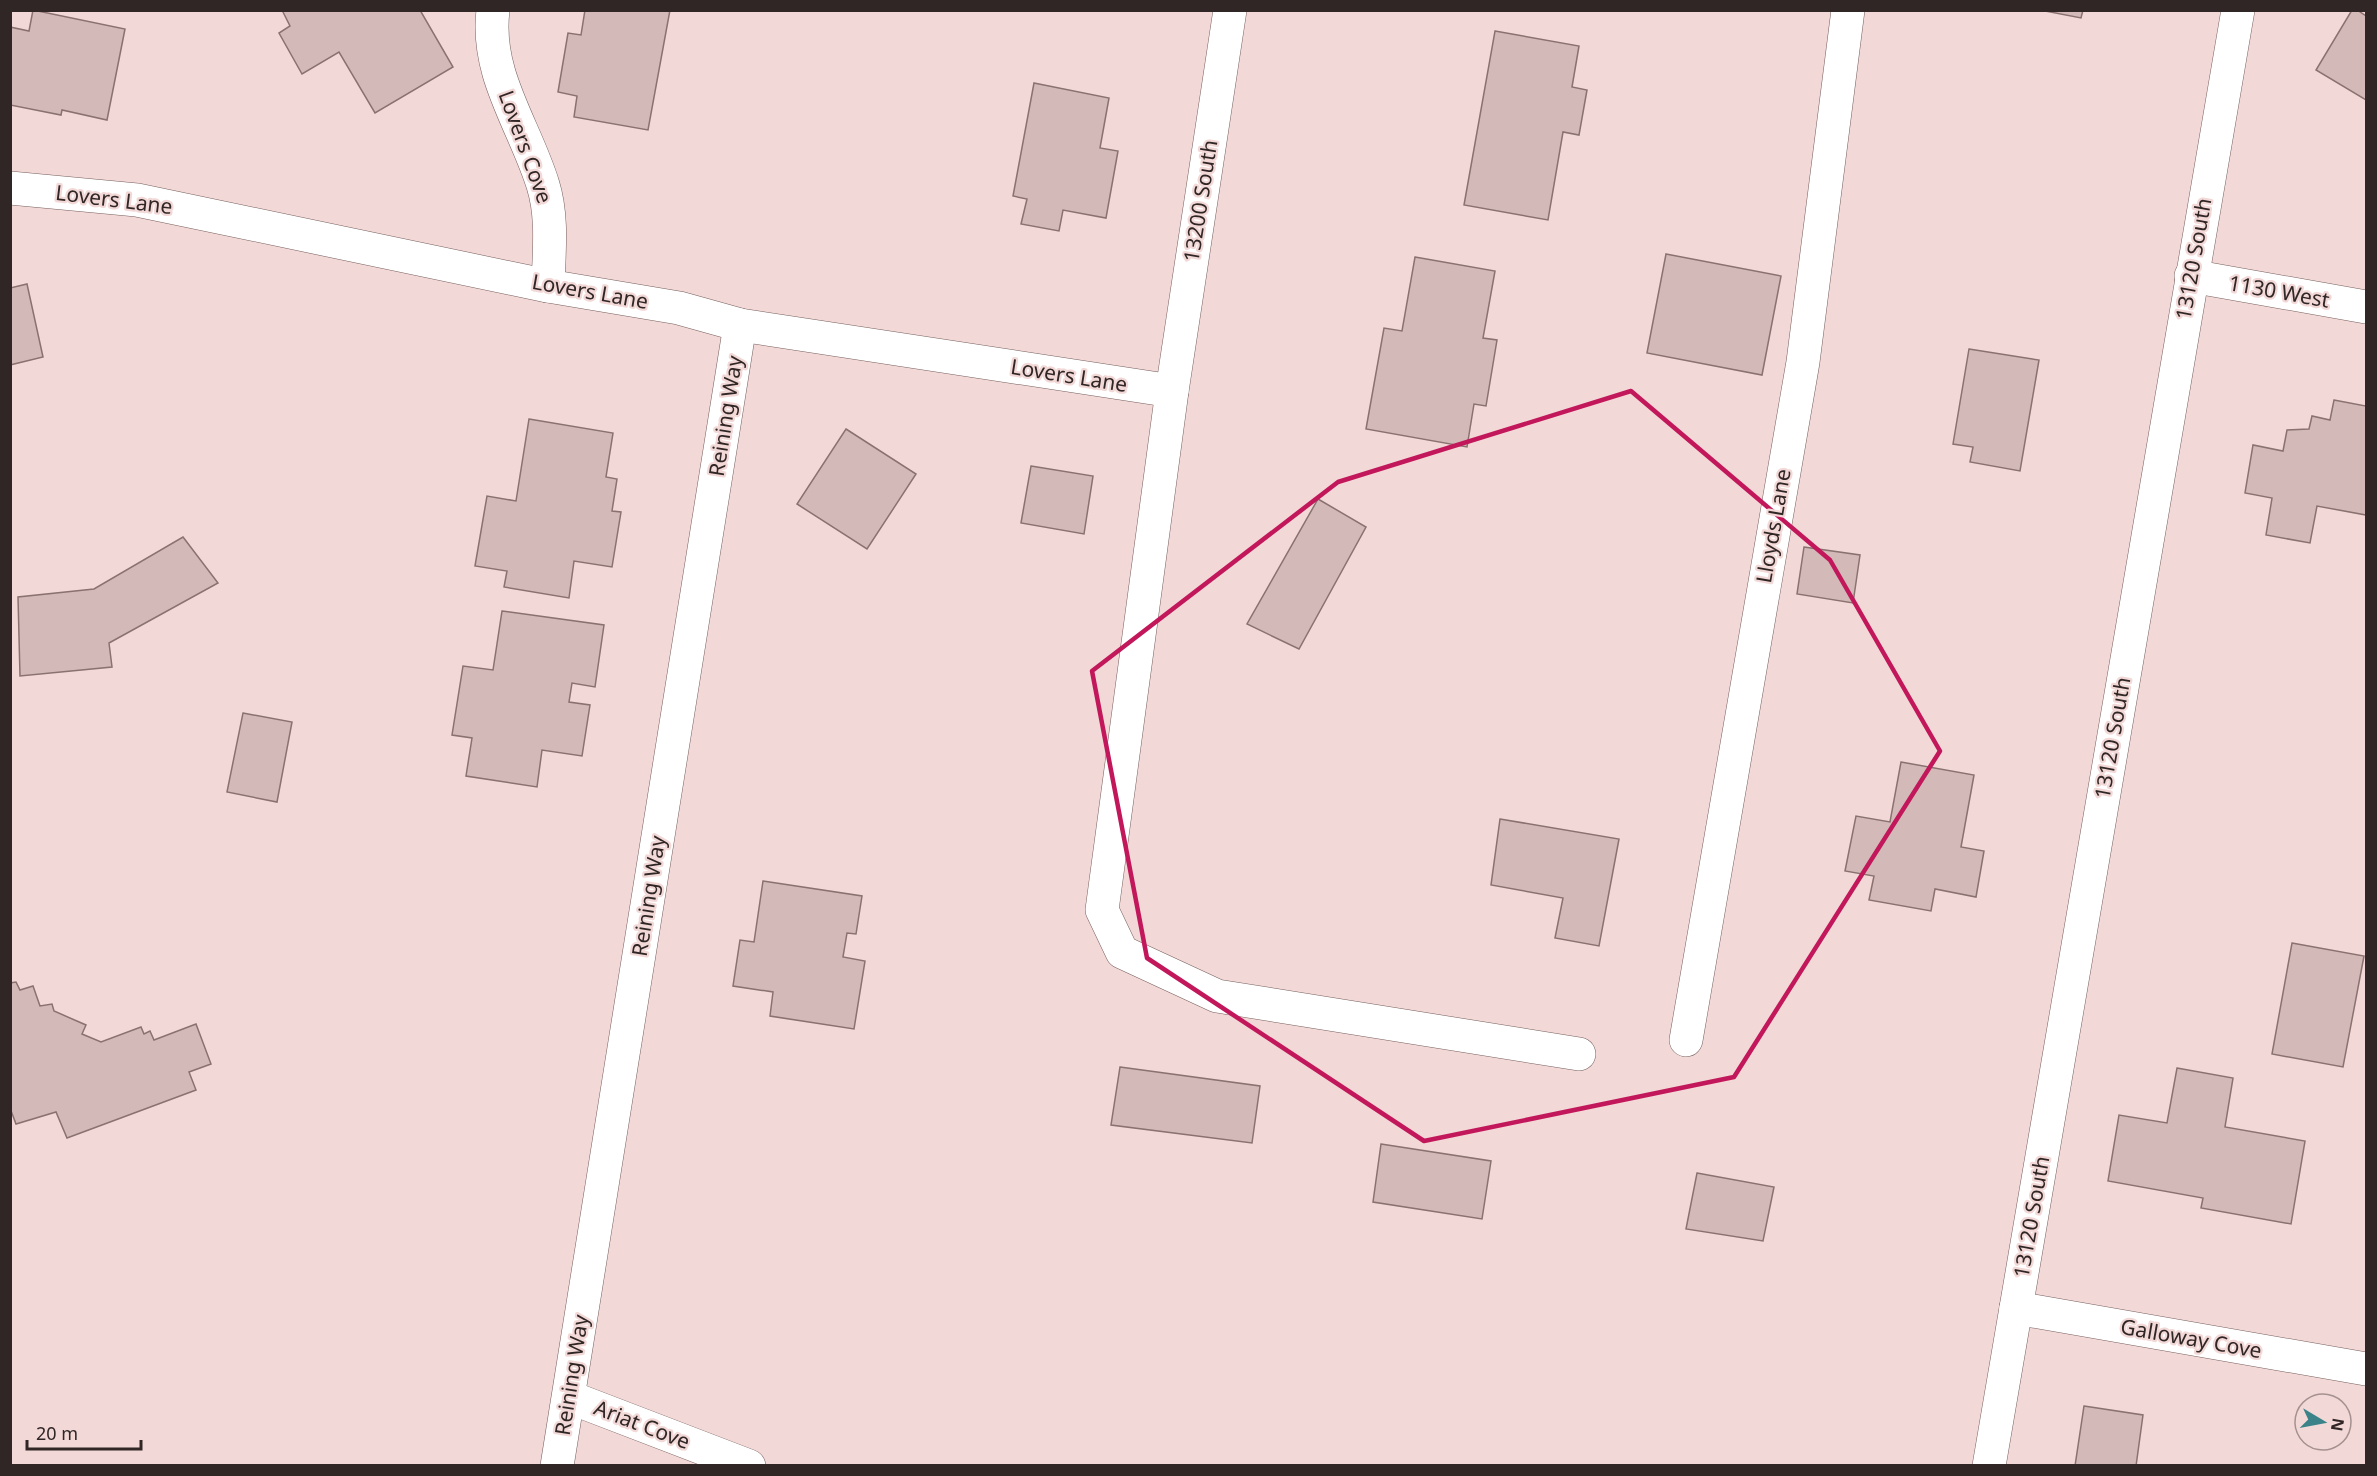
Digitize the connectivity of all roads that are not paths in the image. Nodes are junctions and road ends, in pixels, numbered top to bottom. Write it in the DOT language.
graph roads {
  1 [pos="493,10"];
  2 [pos="1230,10"];
  3 [pos="1848,10"];
  4 [pos="2238,10"];
  5 [pos="10,188"];
  6 [pos="2191,276"];
  7 [pos="548,286"];
  8 [pos="2367,307"];
  9 [pos="740,326"];
  10 [pos="1172,391"];
  11 [pos="1686,1040"];
  12 [pos="1579,1054"];
  13 [pos="2016,1308"];
  14 [pos="2367,1369"];
  15 [pos="569,1397"];
  16 [pos="557,1466"];
  17 [pos="749,1466"];
  18 [pos="1989,1466"];
  1 -- 7 [label="street, Lovers Cove"];
  2 -- 10 [label="street, 13200 South"];
  3 -- 11 [label="street, Lloyds Lane"];
  4 -- 6 [label="street, 13120 South"];
  5 -- 7 [label="street, Lovers Lane"];
  6 -- 8 [label="street, 1130 West"];
  6 -- 13 [label="street, 13120 South"];
  7 -- 9 [label="street, Lovers Lane"];
  9 -- 10 [label="street, Lovers Lane"];
  9 -- 15 [label="street, Reining Way"];
  10 -- 12 [label="street, 13200 South"];
  13 -- 14 [label="street, Galloway Cove"];
  13 -- 18 [label="street, 13120 South"];
  15 -- 16 [label="street, Reining Way"];
  15 -- 17 [label="street, Ariat Cove"];
}
